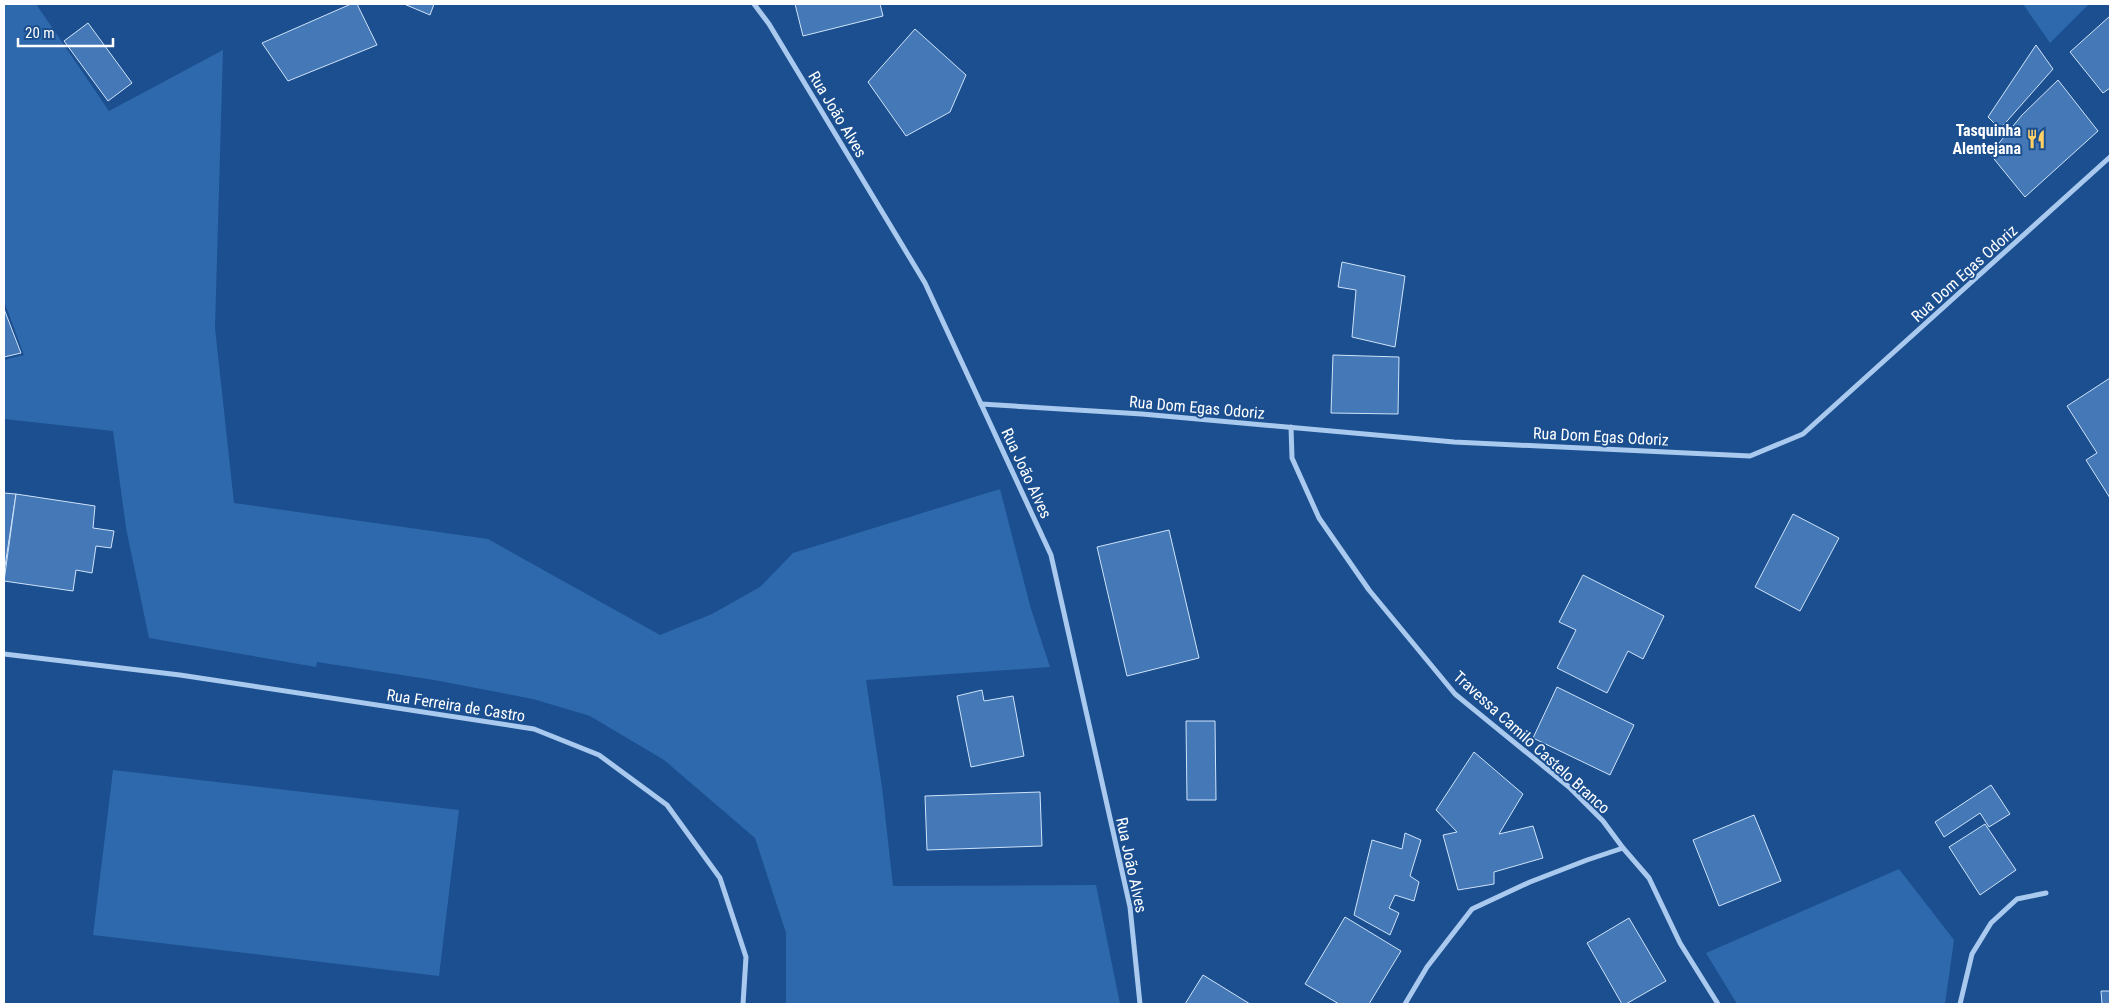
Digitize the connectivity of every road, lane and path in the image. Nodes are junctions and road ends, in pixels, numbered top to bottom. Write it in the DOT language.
graph roads {
  1 [pos="754,4"];
  2 [pos="2110,157"];
  3 [pos="981,404"];
  4 [pos="1291,427"];
  5 [pos="4,654"];
  6 [pos="1623,848"];
  7 [pos="2046,893"];
  8 [pos="743,1004"];
  9 [pos="1140,1004"];
  10 [pos="1405,1004"];
  11 [pos="1718,1004"];
  12 [pos="1960,1004"];
  1 -- 3 [label="street, Rua João Alves"];
  2 -- 4 [label="street, Rua Dom Egas Odoriz"];
  3 -- 4 [label="street, Rua Dom Egas Odoriz"];
  3 -- 9 [label="street, Rua João Alves"];
  4 -- 6 [label="street, Travessa Camilo Castelo Branco"];
  5 -- 8 [label="street, Rua Ferreira de Castro"];
  6 -- 10 [label="street"];
  6 -- 11 [label="street, Travessa Camilo Castelo Branco"];
  7 -- 12 [label="street"];
}
